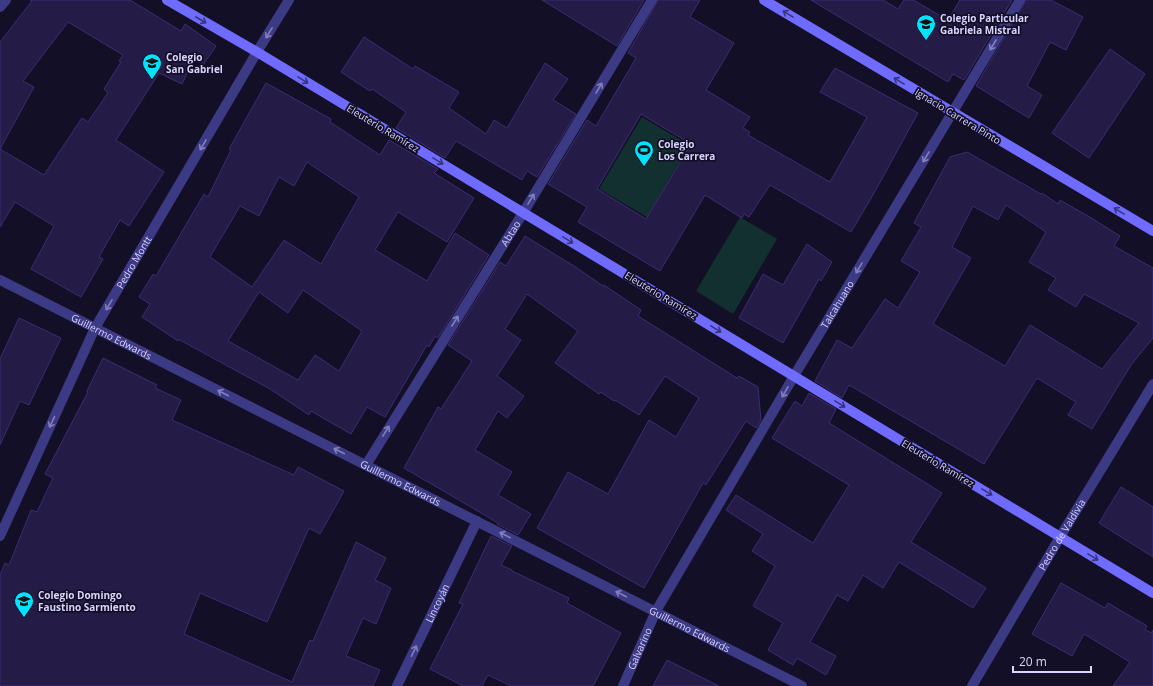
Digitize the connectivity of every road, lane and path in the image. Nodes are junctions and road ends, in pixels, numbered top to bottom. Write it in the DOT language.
graph roads {
  1 [pos="6,0"];
  2 [pos="167,0"];
  3 [pos="289,0"];
  4 [pos="652,0"];
  5 [pos="764,0"];
  6 [pos="1020,0"];
  7 [pos="0,7"];
  8 [pos="257,52"];
  9 [pos="953,112"];
  10 [pos="523,213"];
  11 [pos="1153,231"];
  12 [pos="0,280"];
  13 [pos="95,328"];
  14 [pos="794,376"];
  15 [pos="1153,384"];
  16 [pos="366,465"];
  17 [pos="477,521"];
  18 [pos="0,536"];
  19 [pos="1060,537"];
  20 [pos="1153,593"];
  21 [pos="656,611"];
  22 [pos="397,686"];
  23 [pos="622,686"];
  24 [pos="802,686"];
  25 [pos="972,686"];
  1 -- 7 [label="street"];
  2 -- 8 [label="street, Eleuterio Ramírez, one-way"];
  3 -- 8 [label="street, Pedro Montt, one-way"];
  10 -- 4 [label="street, Abtao, one-way"];
  9 -- 5 [label="street, Ignacio Carrera Pinto, one-way"];
  6 -- 9 [label="street, Talcahuano, one-way"];
  8 -- 10 [label="street, Eleuterio Ramírez, one-way"];
  8 -- 13 [label="street, Pedro Montt, one-way"];
  11 -- 9 [label="street, Ignacio Carrera Pinto, one-way"];
  9 -- 14 [label="street, Talcahuano, one-way"];
  10 -- 14 [label="street, Eleuterio Ramírez, one-way"];
  16 -- 10 [label="street, Abtao, one-way"];
  12 -- 13 [label="street, Guillermo Edwards"];
  16 -- 13 [label="street, Guillermo Edwards, one-way"];
  13 -- 18 [label="street, Pedro Montt, one-way"];
  14 -- 19 [label="street, Eleuterio Ramírez, one-way"];
  14 -- 21 [label="street, Talcahuano, one-way"];
  15 -- 19 [label="street, Pedro de Valdivia"];
  16 -- 17 [label="street, Guillermo Edwards"];
  21 -- 17 [label="street, Guillermo Edwards, one-way"];
  22 -- 17 [label="street, Lincoyán, one-way"];
  19 -- 20 [label="street, Eleuterio Ramírez, one-way"];
  19 -- 25 [label="street, Pedro de Valdivia"];
  21 -- 23 [label="street, Galvarino"];
  21 -- 24 [label="street, Guillermo Edwards"];
}
